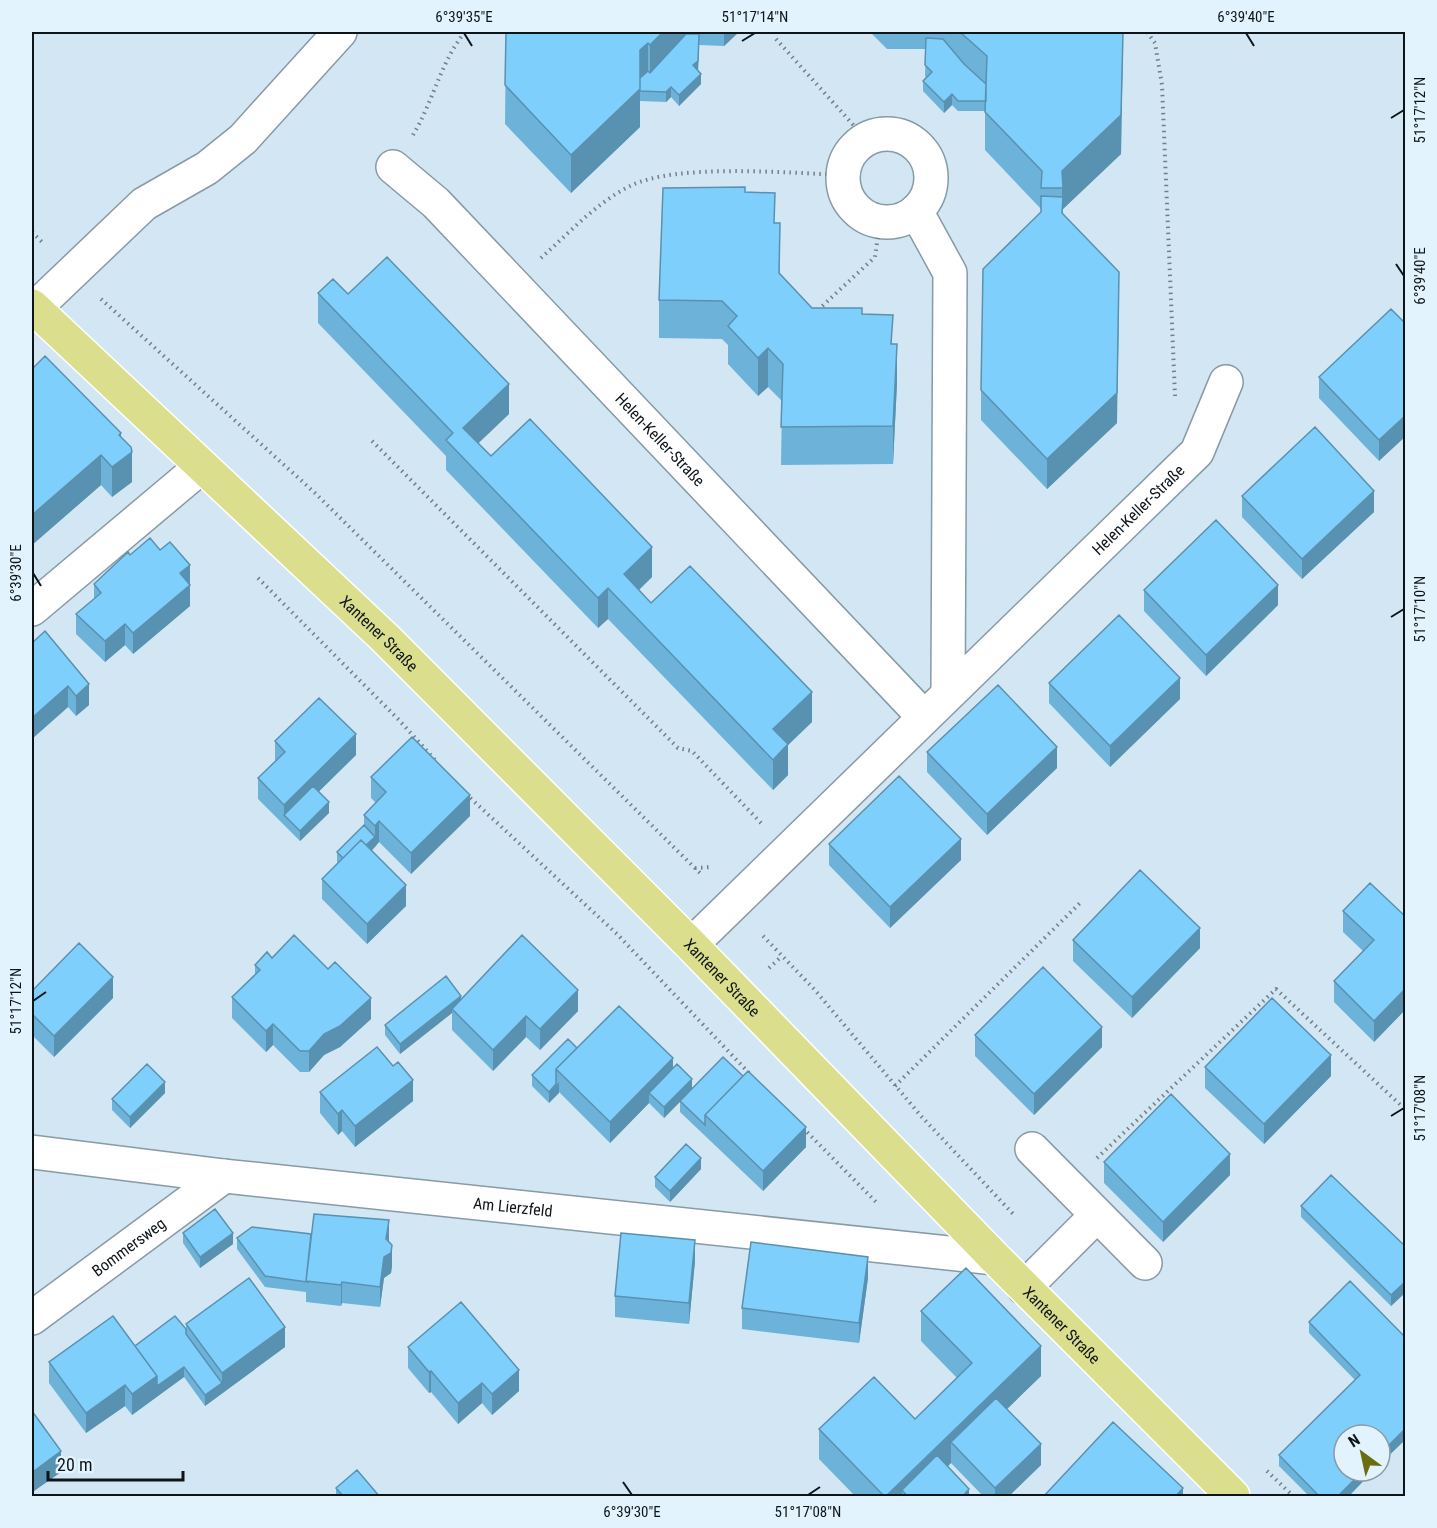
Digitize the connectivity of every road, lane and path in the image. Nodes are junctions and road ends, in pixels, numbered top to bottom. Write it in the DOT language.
graph roads {
  1 [pos="340,32"];
  2 [pos="465,32"];
  3 [pos="1148,32"];
  4 [pos="776,39"];
  5 [pos="866,139"];
  6 [pos="393,167"];
  7 [pos="843,175"];
  8 [pos="916,211"];
  9 [pos="880,222"];
  10 [pos="32,232"];
  11 [pos="71,273"];
  12 [pos="513,284"];
  13 [pos="33,307"];
  14 [pos="813,315"];
  15 [pos="1226,382"];
  16 [pos="372,441"];
  17 [pos="1197,452"];
  18 [pos="201,467"];
  19 [pos="253,574"];
  20 [pos="32,609"];
  21 [pos="948,694"];
  22 [pos="924,717"];
  23 [pos="445,771"];
  24 [pos="460,788"];
  25 [pos="767,830"];
  26 [pos="703,876"];
  27 [pos="1081,902"];
  28 [pos="763,936"];
  29 [pos="691,945"];
  30 [pos="752,1076"];
  31 [pos="895,1086"];
  32 [pos="1406,1110"];
  33 [pos="800,1125"];
  34 [pos="1032,1149"];
  35 [pos="32,1152"];
  36 [pos="224,1176"];
  37 [pos="1069,1185"];
  38 [pos="1097,1215"];
  39 [pos="924,1251"];
  40 [pos="1053,1256"];
  41 [pos="994,1258"];
  42 [pos="1145,1263"];
  43 [pos="1024,1288"];
  44 [pos="32,1318"];
  45 [pos="1263,1466"];
  46 [pos="1233,1497"];
  47 [pos="1293,1497"];
  1 -- 11 [label="street"];
  2 -- 6 [label="path"];
  3 -- 17 [label="path"];
  4 -- 5 [label="path"];
  5 -- 7 [label="street"];
  5 -- 8 [label="street"];
  6 -- 12 [label="street, Helen-Keller-Straße"];
  7 -- 9 [label="street"];
  7 -- 12 [label="path"];
  8 -- 9 [label="street"];
  8 -- 21 [label="street"];
  9 -- 14 [label="path"];
  10 -- 11 [label="path"];
  11 -- 13 [label="street"];
  11 -- 26 [label="path"];
  12 -- 22 [label="street, Helen-Keller-Straße"];
  13 -- 18 [label="main road, Xantener Straße"];
  15 -- 17 [label="street, Helen-Keller-Straße"];
  16 -- 25 [label="path"];
  17 -- 21 [label="street, Helen-Keller-Straße"];
  18 -- 20 [label="street"];
  18 -- 29 [label="main road, Xantener Straße"];
  19 -- 23 [label="path"];
  21 -- 22 [label="street, Helen-Keller-Straße"];
  22 -- 29 [label="street, Helen-Keller-Straße"];
  24 -- 30 [label="path"];
  27 -- 31 [label="path"];
  28 -- 31 [label="path"];
  29 -- 41 [label="main road, Xantener Straße"];
  31 -- 40 [label="path"];
  32 -- 37 [label="path"];
  33 -- 39 [label="path"];
  34 -- 37 [label="street"];
  35 -- 36 [label="street, Am Lierzfeld"];
  36 -- 39 [label="street, Am Lierzfeld"];
  36 -- 44 [label="street, Bommersweg"];
  37 -- 38 [label="street"];
  38 -- 40 [label="street"];
  38 -- 42 [label="street"];
  39 -- 41 [label="street, Am Lierzfeld"];
  40 -- 43 [label="street"];
  41 -- 43 [label="main road, Xantener Straße"];
  43 -- 46 [label="main road, Xantener Straße"];
  45 -- 47 [label="path"];
}
